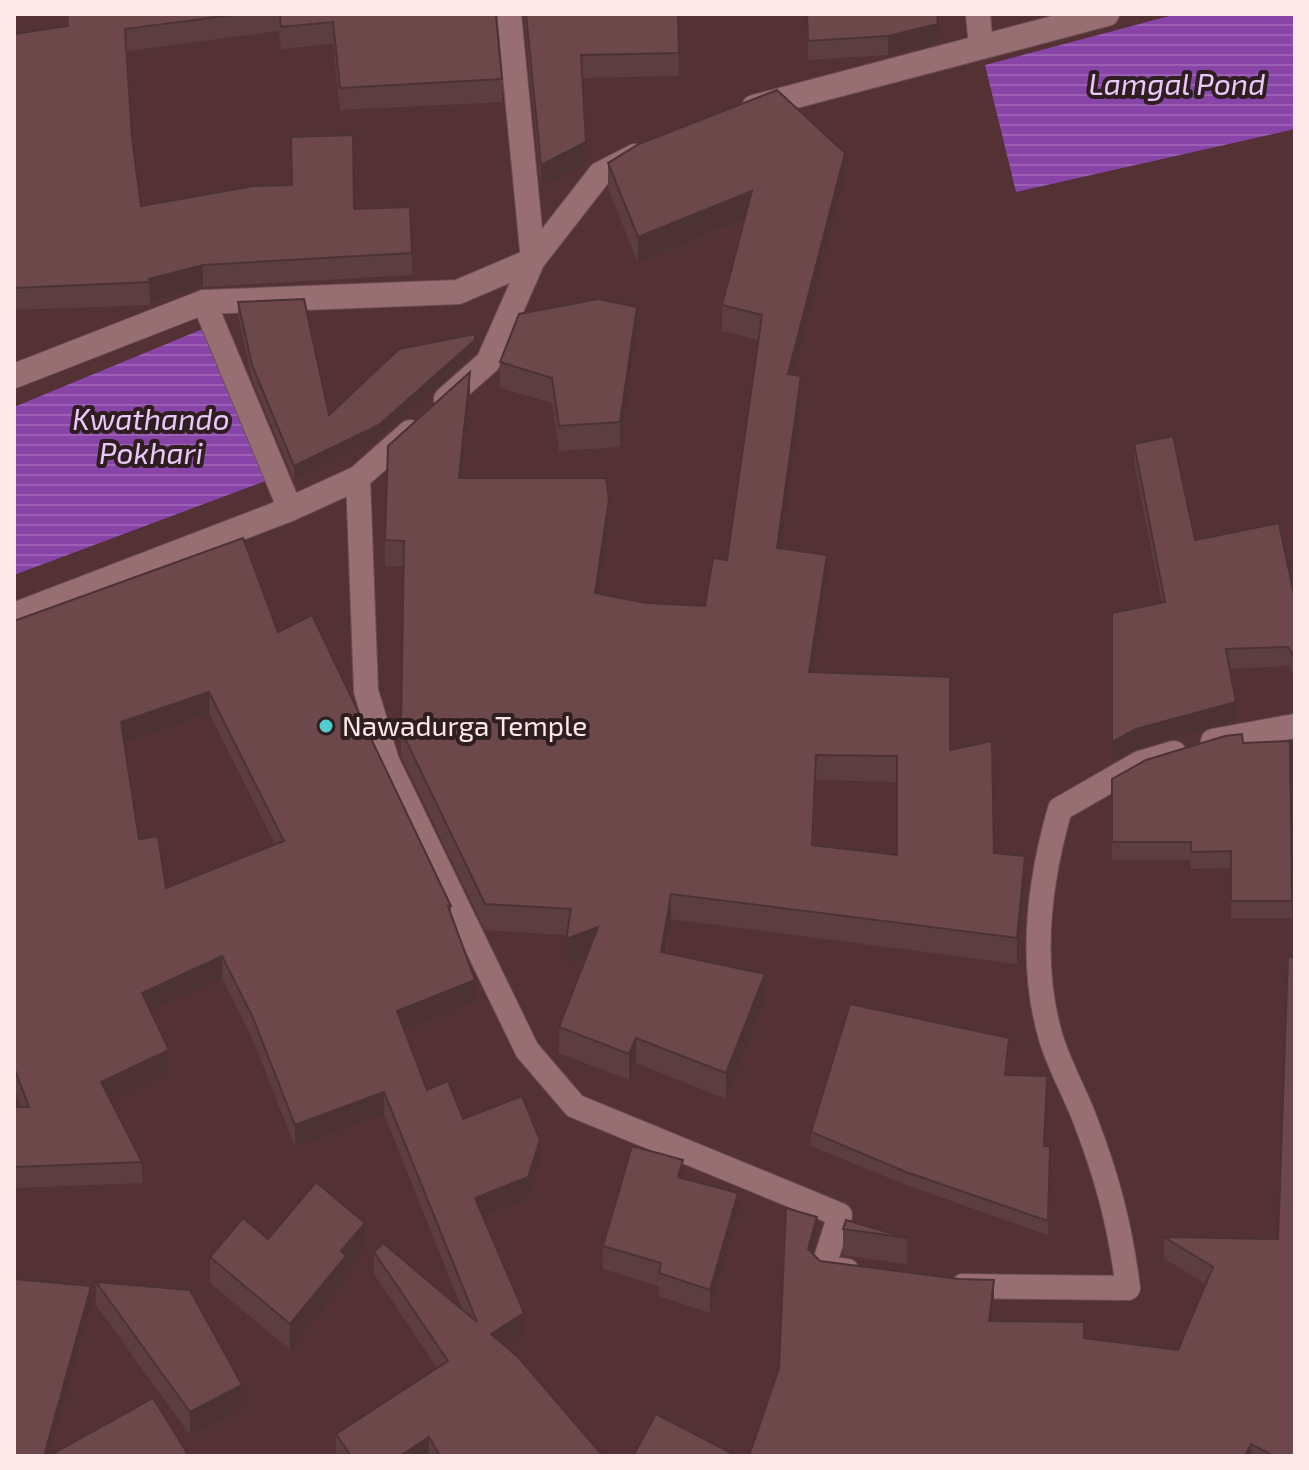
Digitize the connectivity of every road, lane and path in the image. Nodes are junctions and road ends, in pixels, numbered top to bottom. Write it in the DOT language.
graph roads {
  1 [pos="509,14"];
  2 [pos="978,14"];
  3 [pos="1107,14"];
  4 [pos="981,46"];
  5 [pos="729,115"];
  6 [pos="651,147"];
  7 [pos="533,260"];
  8 [pos="204,302"];
  9 [pos="14,376"];
  10 [pos="358,478"];
  11 [pos="290,509"];
  12 [pos="14,615"];
  13 [pos="1295,726"];
  14 [pos="869,1274"];
  15 [pos="946,1284"];
  1 -- 7 [label="street"];
  2 -- 4 [label="street"];
  3 -- 4 [label="street"];
  4 -- 5 [label="street"];
  6 -- 7 [label="street"];
  7 -- 8 [label="street"];
  7 -- 10 [label="street"];
  8 -- 9 [label="street"];
  8 -- 11 [label="street"];
  10 -- 11 [label="street"];
  10 -- 14 [label="street"];
  11 -- 12 [label="street"];
  13 -- 15 [label="street"];
}
